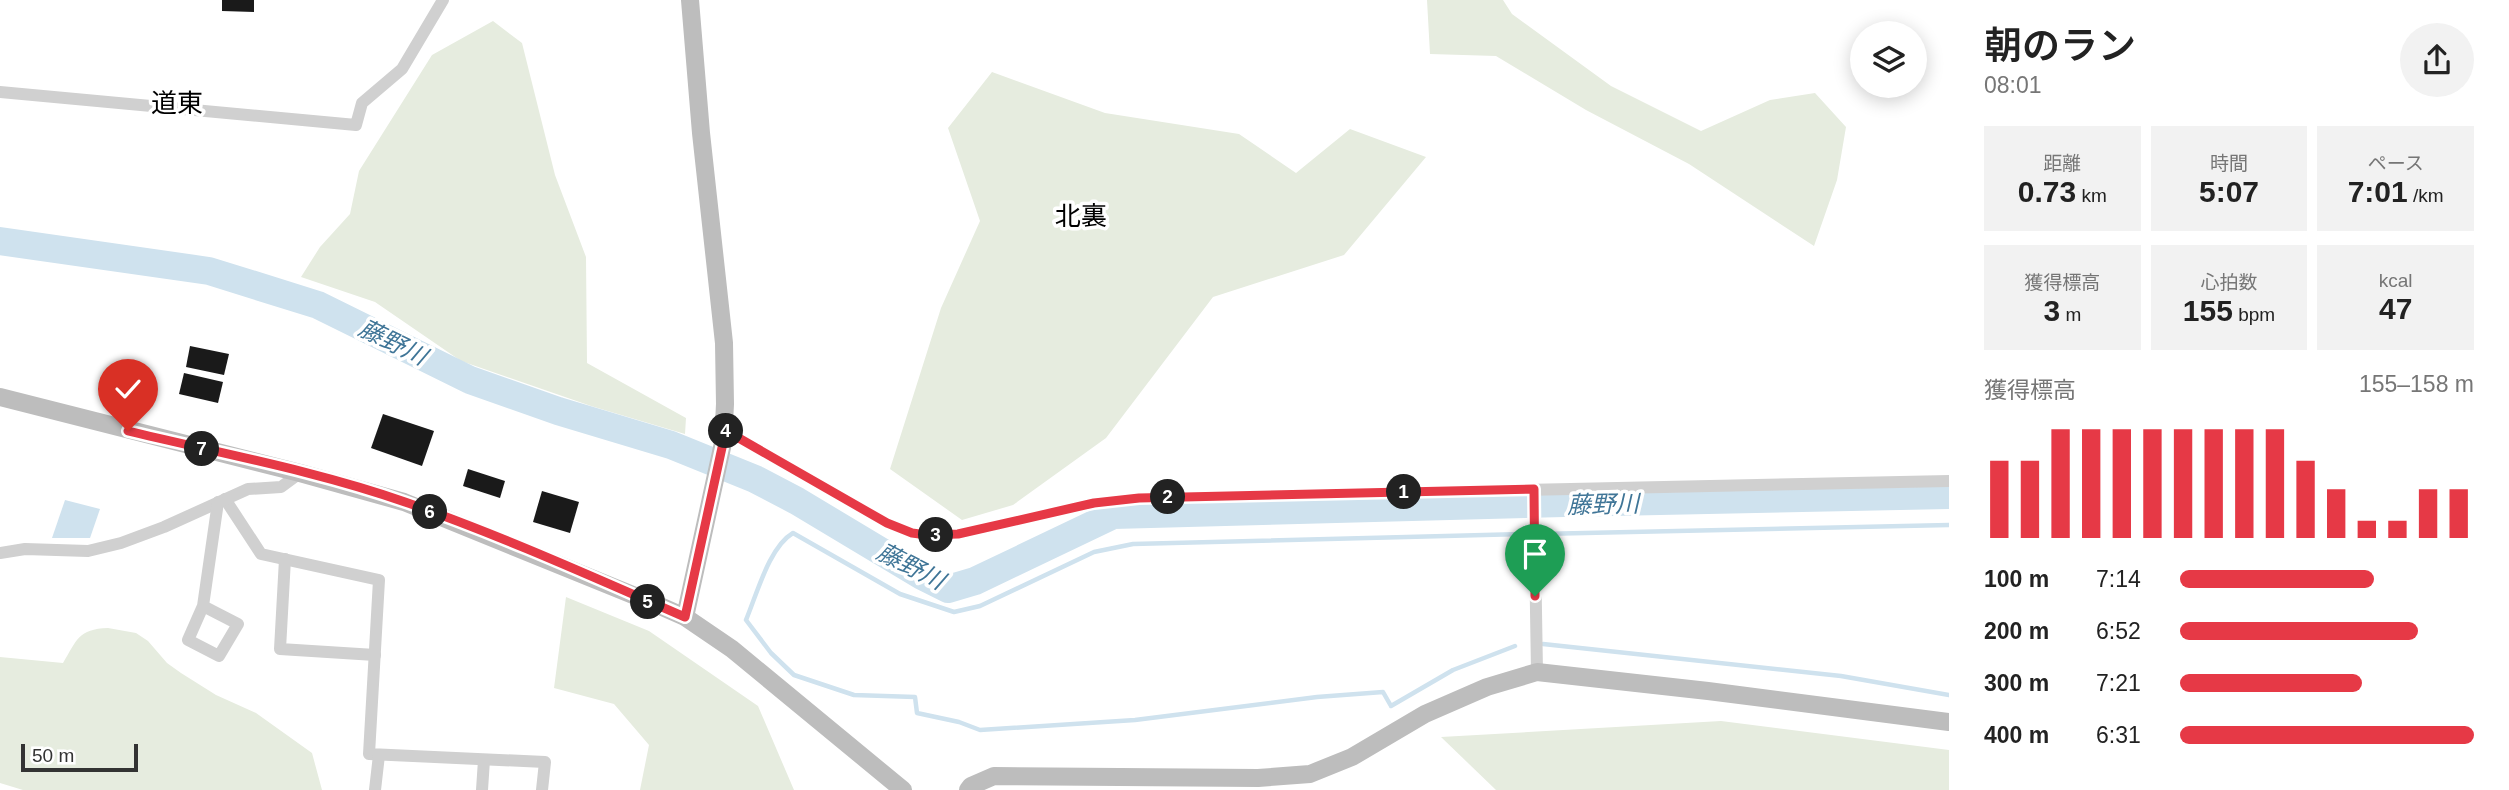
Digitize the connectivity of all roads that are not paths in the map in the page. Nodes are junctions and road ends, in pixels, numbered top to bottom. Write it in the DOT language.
graph roads {
  1 [pos="443,0"];
  2 [pos="690,0"];
  3 [pos="0,92"];
  4 [pos="0,397"];
  5 [pos="723,436"];
  6 [pos="300,472"];
  7 [pos="1949,481"];
  8 [pos="1534,489"];
  9 [pos="221,500"];
  10 [pos="0,553"];
  11 [pos="285,559"];
  12 [pos="202,606"];
  13 [pos="685,617"];
  14 [pos="375,655"];
  15 [pos="1536,672"];
  16 [pos="1949,722"];
  17 [pos="379,755"];
  18 [pos="484,760"];
  19 [pos="375,790"];
  20 [pos="482,790"];
  21 [pos="542,790"];
  22 [pos="904,790"];
  23 [pos="968,790"];
  1 -- 3 [label="street"];
  2 -- 5 [label="street"];
  4 -- 6 [label="street"];
  5 -- 8 [label="street"];
  5 -- 13 [label="street"];
  6 -- 9 [label="street"];
  6 -- 13 [label="street"];
  7 -- 8 [label="street"];
  8 -- 15 [label="street"];
  9 -- 10 [label="street"];
  9 -- 11 [label="street"];
  9 -- 12 [label="street"];
  11 -- 14 [label="street"];
  11 -- 14 [label="street"];
  13 -- 22 [label="street"];
  14 -- 17 [label="street"];
  15 -- 16 [label="street"];
  15 -- 23 [label="street"];
  17 -- 18 [label="street"];
  17 -- 19 [label="street"];
  18 -- 20 [label="street"];
  18 -- 21 [label="street"];
}
